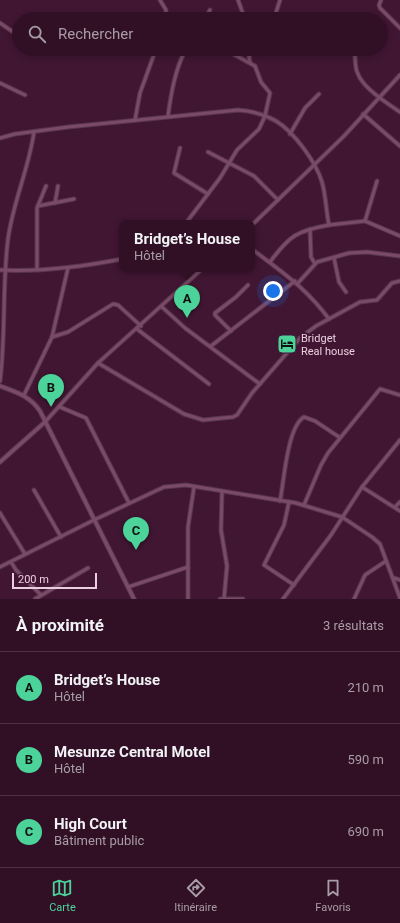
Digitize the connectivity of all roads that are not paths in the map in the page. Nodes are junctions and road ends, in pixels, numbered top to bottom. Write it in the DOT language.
graph roads {
  1 [pos="238,0"];
  2 [pos="280,0"];
  3 [pos="381,0"];
  4 [pos="162,1"];
  5 [pos="166,12"];
  6 [pos="242,12"];
  7 [pos="276,12"];
  8 [pos="384,12"];
  9 [pos="388,16"];
  10 [pos="0,23"];
  11 [pos="400,28"];
  12 [pos="12,31"];
  13 [pos="153,56"];
  14 [pos="182,56"];
  15 [pos="238,56"];
  16 [pos="248,56"];
  17 [pos="355,56"];
  18 [pos="250,62"];
  19 [pos="400,75"];
  20 [pos="0,83"];
  21 [pos="319,94"];
  22 [pos="25,95"];
  23 [pos="379,96"];
  24 [pos="400,112"];
  25 [pos="362,114"];
  26 [pos="168,116"];
  27 [pos="265,116"];
  28 [pos="135,120"];
  29 [pos="34,132"];
  30 [pos="290,134"];
  31 [pos="0,138"];
  32 [pos="400,146"];
  33 [pos="180,148"];
  34 [pos="208,152"];
  35 [pos="228,164"];
  36 [pos="314,164"];
  37 [pos="377,181"];
  38 [pos="46,186"];
  39 [pos="58,186"];
  40 [pos="208,194"];
  41 [pos="74,199"];
  42 [pos="278,200"];
  43 [pos="55,203"];
  44 [pos="38,206"];
  45 [pos="188,220"];
  46 [pos="365,221"];
  47 [pos="255,222"];
  48 [pos="330,225"];
  49 [pos="310,229"];
  50 [pos="400,236"];
  51 [pos="255,251"];
  52 [pos="400,256"];
  53 [pos="334,258"];
  54 [pos="119,260"];
  55 [pos="270,262"];
  56 [pos="315,264"];
  57 [pos="68,268"];
  58 [pos="0,270"];
  59 [pos="7,270"];
  60 [pos="37,270"];
  61 [pos="199,272"];
  62 [pos="400,280"];
  63 [pos="296,282"];
  64 [pos="248,285"];
  65 [pos="346,292"];
  66 [pos="162,307"];
  67 [pos="329,319"];
  68 [pos="141,326"];
  69 [pos="137,330"];
  70 [pos="231,331"];
  71 [pos="52,337"];
  72 [pos="211,346"];
  73 [pos="98,363"];
  74 [pos="0,382"];
  75 [pos="209,384"];
  76 [pos="260,384"];
  77 [pos="0,386"];
  78 [pos="24,395"];
  79 [pos="400,395"];
  80 [pos="60,407"];
  81 [pos="45,422"];
  82 [pos="339,437"];
  83 [pos="400,440"];
  84 [pos="0,462"];
  85 [pos="194,487"];
  86 [pos="362,487"];
  87 [pos="34,490"];
  88 [pos="222,492"];
  89 [pos="280,501"];
  90 [pos="289,502"];
  91 [pos="400,502"];
  92 [pos="129,504"];
  93 [pos="304,505"];
  94 [pos="395,507"];
  95 [pos="400,511"];
  96 [pos="0,513"];
  97 [pos="342,517"];
  98 [pos="94,520"];
  99 [pos="61,537"];
  100 [pos="25,554"];
  101 [pos="386,561"];
  102 [pos="11,562"];
  103 [pos="0,567"];
  104 [pos="188,567"];
  105 [pos="88,568"];
  106 [pos="394,578"];
  107 [pos="400,580"];
  108 [pos="294,585"];
  109 [pos="128,587"];
  110 [pos="41,595"];
  111 [pos="400,598"];
  112 [pos="35,599"];
  113 [pos="134,599"];
  114 [pos="188,599"];
  115 [pos="220,599"];
  116 [pos="224,599"];
  117 [pos="228,599"];
  118 [pos="243,599"];
  119 [pos="283,599"];
  120 [pos="354,599"];
  1 -- 6 [label="street"];
  2 -- 7 [label="street"];
  3 -- 8 [label="street"];
  4 -- 5 [label="street"];
  9 -- 11 [label="street"];
  10 -- 12 [label="street"];
  13 -- 28 [label="street"];
  14 -- 26 [label="street"];
  15 -- 18 [label="street"];
  16 -- 18 [label="street"];
  17 -- 23 [label="street"];
  18 -- 27 [label="street"];
  19 -- 23 [label="street"];
  20 -- 22 [label="street"];
  21 -- 30 [label="street"];
  23 -- 24 [label="street"];
  23 -- 25 [label="street"];
  25 -- 32 [label="street"];
  25 -- 36 [label="street"];
  26 -- 27 [label="street"];
  26 -- 28 [label="street"];
  27 -- 30 [label="street"];
  27 -- 35 [label="street"];
  28 -- 29 [label="street"];
  29 -- 31 [label="street"];
  29 -- 59 [label="street"];
  30 -- 36 [label="street"];
  33 -- 40 [label="street"];
  34 -- 35 [label="street"];
  35 -- 40 [label="street"];
  35 -- 42 [label="street"];
  36 -- 42 [label="street"];
  36 -- 48 [label="street"];
  37 -- 46 [label="street"];
  38 -- 44 [label="street"];
  39 -- 43 [label="street"];
  40 -- 45 [label="street"];
  41 -- 43 [label="street"];
  42 -- 47 [label="street"];
  43 -- 44 [label="street"];
  44 -- 60 [label="street"];
  46 -- 48 [label="street"];
  46 -- 50 [label="street"];
  48 -- 49 [label="street"];
  49 -- 55 [label="street"];
  49 -- 56 [label="street"];
  51 -- 55 [label="street"];
  52 -- 53 [label="street"];
  53 -- 56 [label="street"];
  53 -- 65 [label="street"];
  54 -- 57 [label="street"];
  55 -- 63 [label="street"];
  56 -- 63 [label="street"];
  57 -- 60 [label="street"];
  57 -- 71 [label="street"];
  58 -- 59 [label="street"];
  59 -- 60 [label="street"];
  59 -- 74 [label="street"];
  61 -- 66 [label="street"];
  62 -- 67 [label="street"];
  63 -- 67 [label="street"];
  63 -- 70 [label="street"];
  64 -- 70 [label="street"];
  66 -- 68 [label="street"];
  66 -- 72 [label="street"];
  67 -- 76 [label="street"];
  68 -- 69 [label="street"];
  68 -- 71 [label="street"];
  69 -- 73 [label="street"];
  69 -- 75 [label="street"];
  70 -- 72 [label="street"];
  71 -- 78 [label="street"];
  72 -- 76 [label="street"];
  73 -- 76 [label="street"];
  73 -- 80 [label="street"];
  77 -- 78 [label="street"];
  78 -- 81 [label="street"];
  79 -- 82 [label="street"];
  80 -- 81 [label="street"];
  80 -- 92 [label="street"];
  81 -- 84 [label="street"];
  81 -- 98 [label="street"];
  82 -- 89 [label="street"];
  82 -- 93 [label="street"];
  83 -- 86 [label="street"];
  85 -- 88 [label="street"];
  85 -- 92 [label="street"];
  85 -- 104 [label="street"];
  86 -- 94 [label="street"];
  86 -- 97 [label="street"];
  87 -- 99 [label="street"];
  88 -- 89 [label="street"];
  88 -- 116 [label="street"];
  89 -- 90 [label="street"];
  90 -- 93 [label="street"];
  90 -- 108 [label="street"];
  91 -- 94 [label="street"];
  92 -- 98 [label="street"];
  93 -- 97 [label="street"];
  94 -- 95 [label="street"];
  96 -- 100 [label="street"];
  97 -- 101 [label="street"];
  97 -- 108 [label="street"];
  98 -- 99 [label="street"];
  98 -- 109 [label="street"];
  99 -- 100 [label="street"];
  100 -- 102 [label="street"];
  101 -- 106 [label="street"];
  101 -- 120 [label="street"];
  102 -- 103 [label="street"];
  102 -- 110 [label="street"];
  104 -- 109 [label="street"];
  104 -- 114 [label="street"];
  105 -- 110 [label="street"];
  106 -- 107 [label="street"];
  106 -- 111 [label="street"];
  108 -- 119 [label="street"];
  109 -- 113 [label="street"];
  110 -- 112 [label="street"];
  115 -- 116 [label="street"];
  116 -- 117 [label="street"];
  117 -- 118 [label="street"];
}
